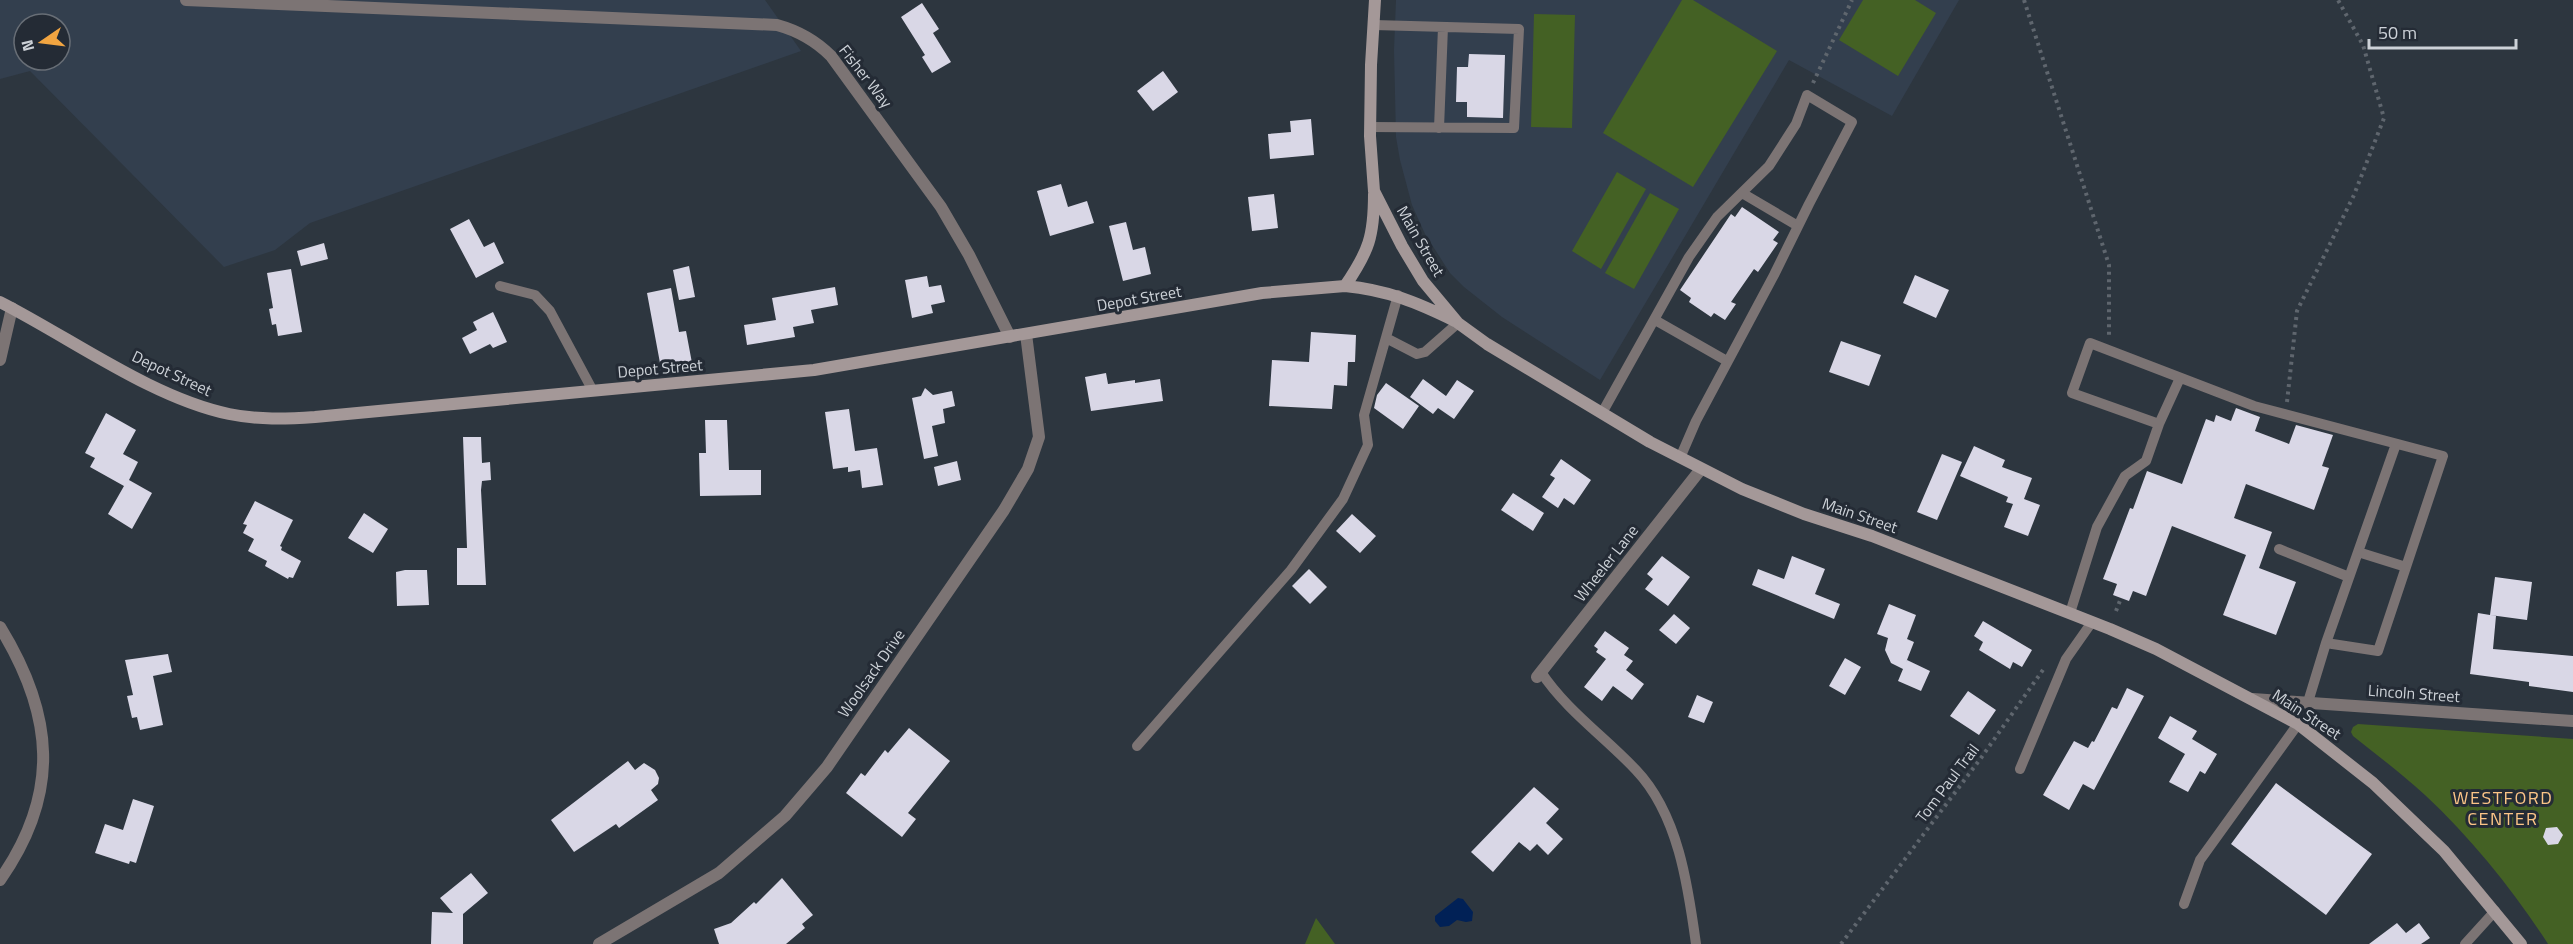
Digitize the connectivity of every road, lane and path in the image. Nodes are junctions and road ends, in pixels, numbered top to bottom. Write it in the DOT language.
graph roads {
  1 [pos="186,0"];
  2 [pos="1376,0"];
  3 [pos="1852,0"];
  4 [pos="2024,0"];
  5 [pos="2338,0"];
  6 [pos="1374,25"];
  7 [pos="1443,27"];
  8 [pos="1807,95"];
  9 [pos="1370,127"];
  10 [pos="1439,128"];
  11 [pos="1374,191"];
  12 [pos="1742,193"];
  13 [pos="1798,226"];
  14 [pos="500,286"];
  15 [pos="1345,286"];
  16 [pos="1398,296"];
  17 [pos="0,302"];
  18 [pos="12,308"];
  19 [pos="1655,320"];
  20 [pos="1458,323"];
  21 [pos="1026,334"];
  22 [pos="1010,337"];
  23 [pos="1386,338"];
  24 [pos="2109,350"];
  25 [pos="0,360"];
  26 [pos="1727,361"];
  27 [pos="2180,378"];
  28 [pos="593,391"];
  29 [pos="1602,413"];
  30 [pos="2285,414"];
  31 [pos="2159,424"];
  32 [pos="2396,444"];
  33 [pos="1680,458"];
  34 [pos="1701,469"];
  35 [pos="2279,549"];
  36 [pos="2358,552"];
  37 [pos="2406,567"];
  38 [pos="2349,577"];
  39 [pos="2121,598"];
  40 [pos="2116,611"];
  41 [pos="2070,613"];
  42 [pos="2092,622"];
  43 [pos="0,627"];
  44 [pos="2326,643"];
  45 [pos="2049,661"];
  46 [pos="1539,675"];
  47 [pos="2253,699"];
  48 [pos="2308,702"];
  49 [pos="2573,721"];
  50 [pos="2298,724"];
  51 [pos="1137,746"];
  52 [pos="2020,769"];
  53 [pos="0,880"];
  54 [pos="2184,904"];
  55 [pos="2495,911"];
  56 [pos="599,944"];
  57 [pos="1696,944"];
  58 [pos="1842,944"];
  59 [pos="2465,944"];
  60 [pos="2520,944"];
  1 -- 22 [label="street, Fisher Way"];
  2 -- 6 [label="main road, Main Street"];
  3 -- 8 [label="path"];
  4 -- 24 [label="path"];
  5 -- 30 [label="path"];
  6 -- 7 [label="lane"];
  6 -- 9 [label="main road, Main Street"];
  7 -- 10 [label="lane"];
  7 -- 10 [label="lane"];
  8 -- 12 [label="lane"];
  8 -- 13 [label="lane"];
  9 -- 10 [label="lane"];
  9 -- 11 [label="main road, Main Street"];
  11 -- 15 [label="main road"];
  11 -- 20 [label="main road, Main Street"];
  12 -- 13 [label="lane"];
  12 -- 19 [label="lane"];
  13 -- 26 [label="lane"];
  14 -- 28 [label="lane"];
  15 -- 16 [label="main road, Depot Street"];
  15 -- 21 [label="main road, Depot Street"];
  16 -- 20 [label="main road, Depot Street"];
  16 -- 23 [label="lane"];
  17 -- 18 [label="main road, Depot Street"];
  18 -- 25 [label="street"];
  18 -- 28 [label="main road, Depot Street"];
  19 -- 26 [label="lane"];
  19 -- 29 [label="lane"];
  20 -- 23 [label="lane"];
  20 -- 29 [label="main road, Main Street"];
  21 -- 22 [label="main road, Depot Street"];
  21 -- 56 [label="street, Woolsack Drive"];
  22 -- 28 [label="main road, Depot Street"];
  23 -- 51 [label="lane"];
  24 -- 27 [label="lane"];
  24 -- 31 [label="lane"];
  26 -- 33 [label="lane"];
  27 -- 30 [label="lane"];
  27 -- 31 [label="lane"];
  29 -- 33 [label="main road, Main Street"];
  30 -- 32 [label="lane"];
  31 -- 41 [label="lane"];
  32 -- 36 [label="lane"];
  32 -- 37 [label="lane"];
  33 -- 34 [label="main road, Main Street"];
  34 -- 41 [label="main road, Main Street"];
  34 -- 46 [label="street, Wheeler Lane"];
  35 -- 38 [label="lane"];
  36 -- 37 [label="lane"];
  36 -- 38 [label="lane"];
  37 -- 44 [label="lane"];
  38 -- 44 [label="lane"];
  39 -- 40 [label="path"];
  41 -- 42 [label="main road, Main Street"];
  42 -- 47 [label="main road, Main Street"];
  42 -- 52 [label="lane"];
  43 -- 53 [label="street"];
  44 -- 48 [label="lane"];
  45 -- 58 [label="path, Tom Paul Trail"];
  46 -- 57 [label="lane"];
  47 -- 48 [label="street, Lincoln Street"];
  47 -- 50 [label="main road, Main Street"];
  48 -- 49 [label="street, Lincoln Street"];
  50 -- 54 [label="lane"];
  50 -- 55 [label="main road, Main Street"];
  55 -- 59 [label="lane"];
  55 -- 60 [label="main road, Main Street"];
}
